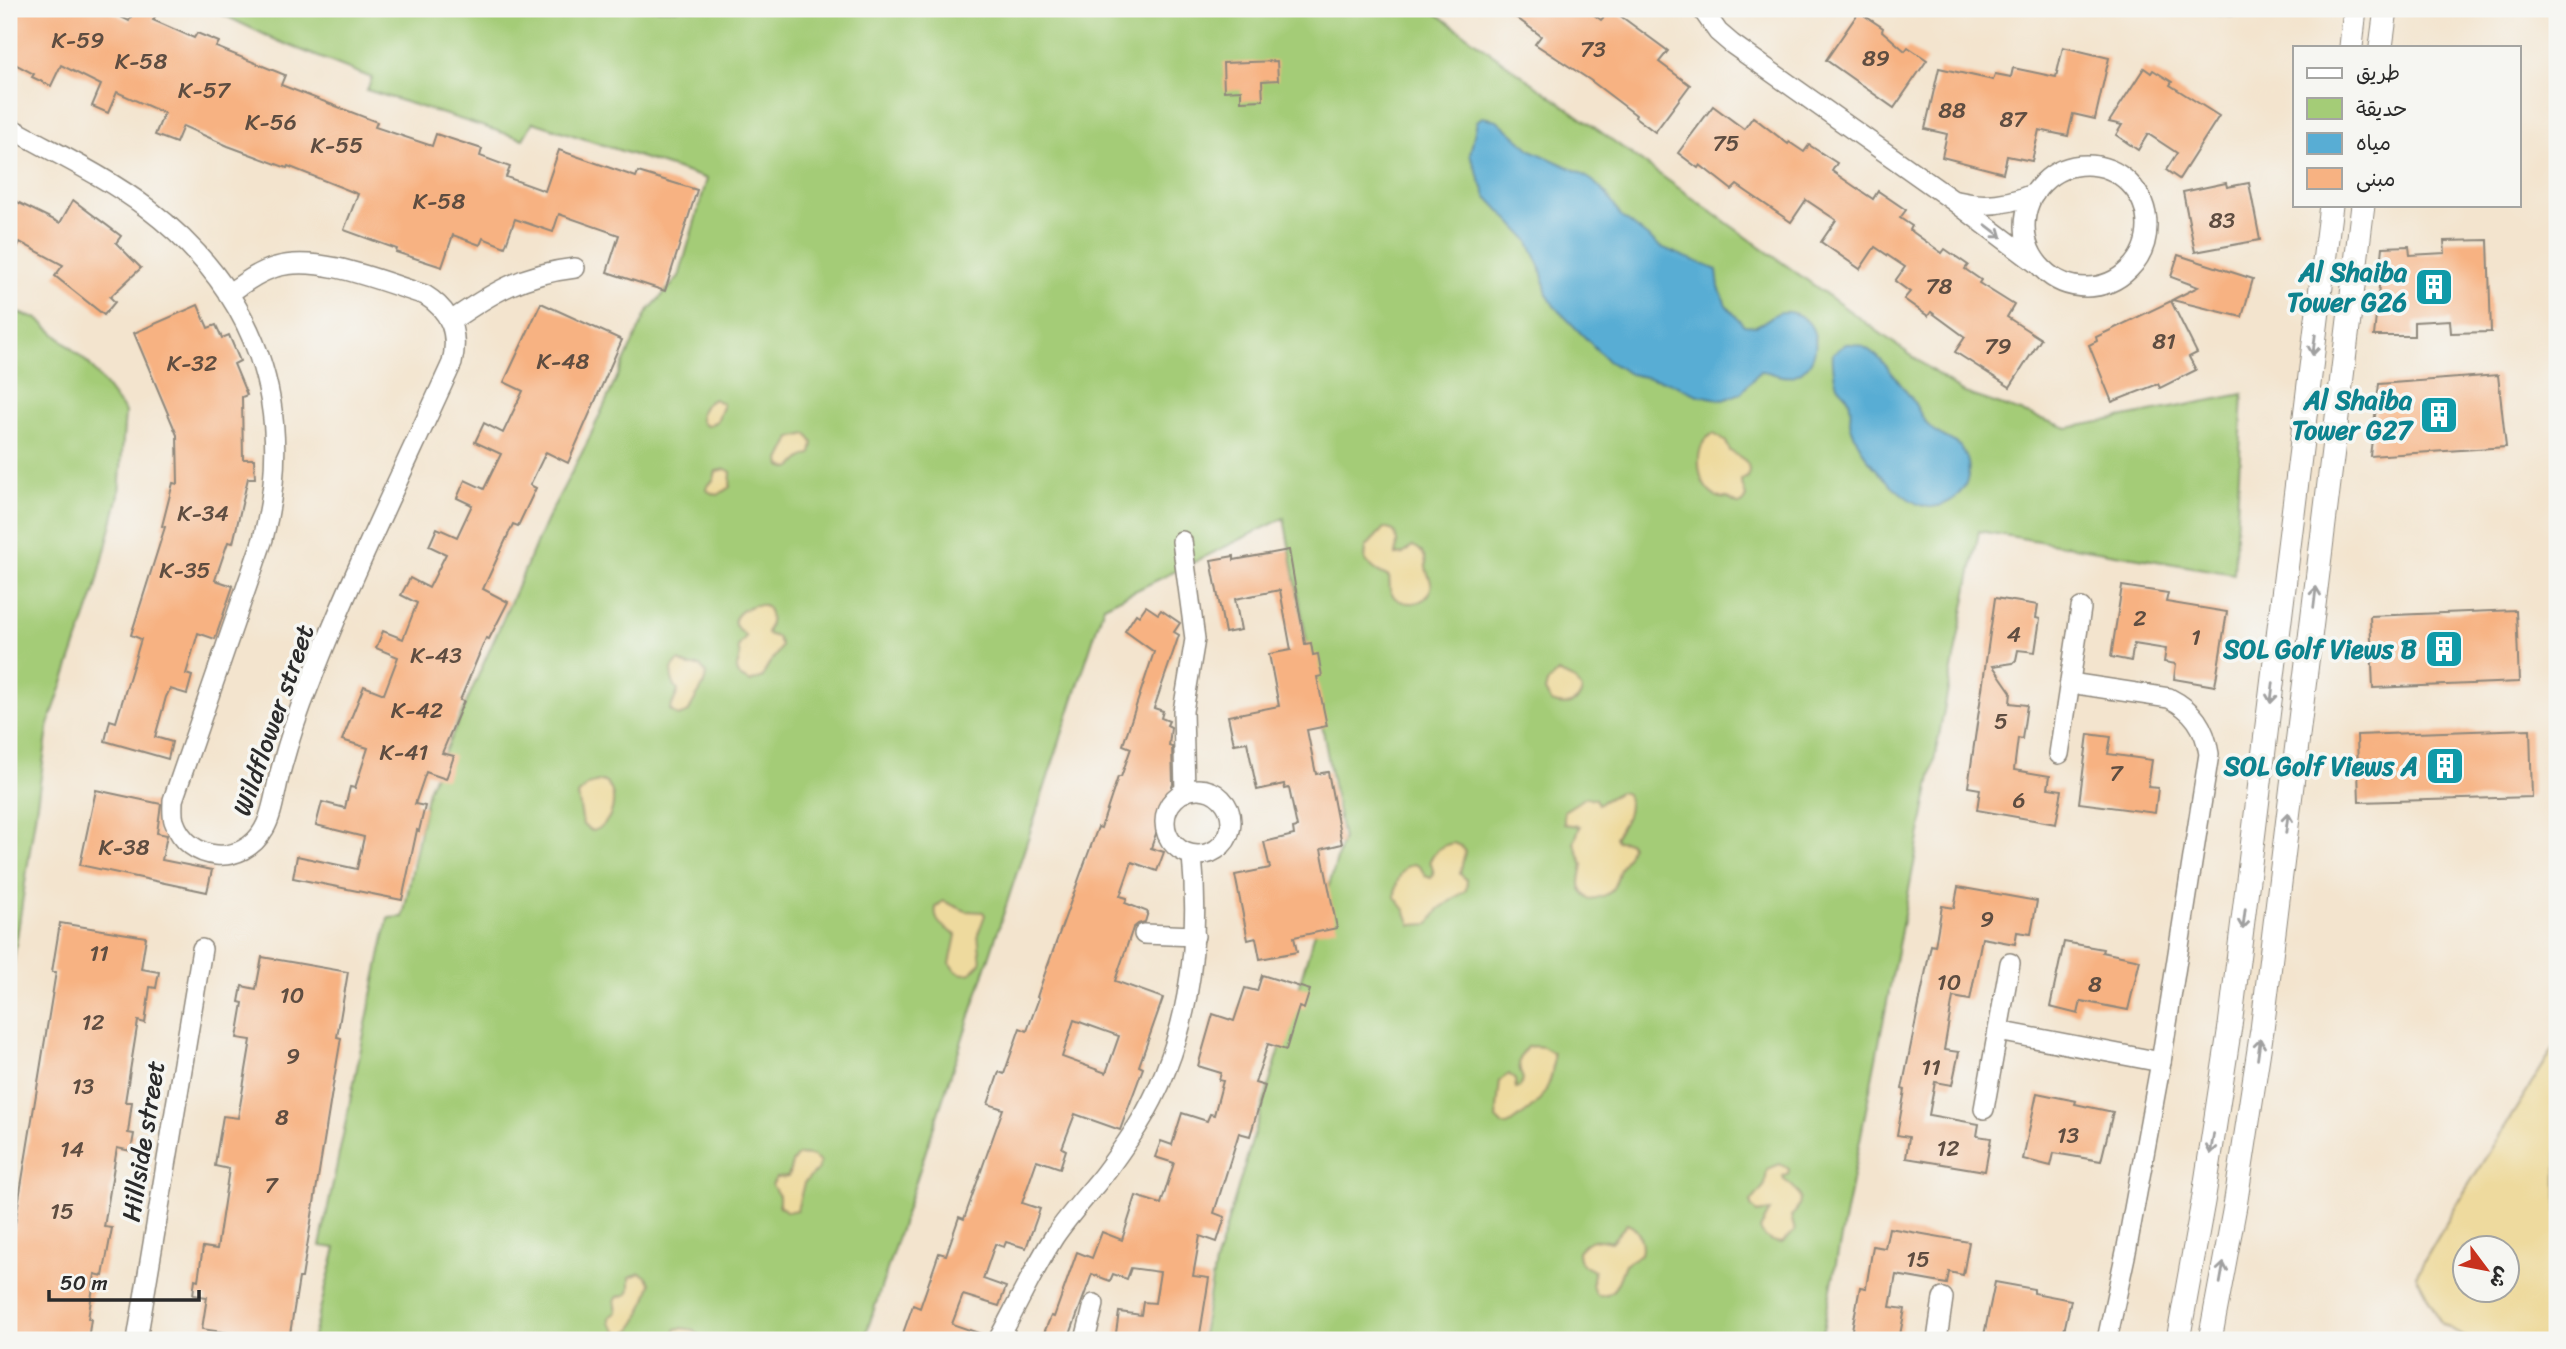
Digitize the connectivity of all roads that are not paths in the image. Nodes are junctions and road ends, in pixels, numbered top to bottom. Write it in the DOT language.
graph roads {
  1 [pos="1702,9"];
  2 [pos="2356,9"];
  3 [pos="2386,9"];
  4 [pos="2351,46"];
  5 [pos="2381,46"];
  6 [pos="9,127"];
  7 [pos="2035,193"];
  8 [pos="1951,199"];
  9 [pos="2332,206"];
  10 [pos="2363,206"];
  11 [pos="2036,263"];
  12 [pos="575,268"];
  13 [pos="228,294"];
  14 [pos="451,321"];
  15 [pos="1182,541"];
  16 [pos="2081,608"];
  17 [pos="2070,683"];
  18 [pos="2059,754"];
  19 [pos="1185,792"];
  20 [pos="1192,855"];
  21 [pos="1144,934"];
  22 [pos="1195,936"];
  23 [pos="202,949"];
  24 [pos="2010,963"];
  25 [pos="1998,1031"];
  26 [pos="2161,1062"];
  27 [pos="1984,1109"];
  28 [pos="1944,1298"];
  29 [pos="1094,1304"];
  30 [pos="137,1340"];
  31 [pos="998,1340"];
  32 [pos="1085,1340"];
  33 [pos="1937,1340"];
  34 [pos="2106,1340"];
  35 [pos="2178,1340"];
  36 [pos="2210,1340"];
  1 -- 8 [label="street"];
  2 -- 4 [label="street"];
  3 -- 5 [label="street"];
  6 -- 13 [label="street, Wildflower street"];
  7 -- 8 [label="street"];
  7 -- 11 [label="street"];
  7 -- 11 [label="street"];
  8 -- 11 [label="street, one-way"];
  9 -- 35 [label="street, one-way"];
  36 -- 10 [label="street, one-way"];
  12 -- 14 [label="street"];
  13 -- 14 [label="street"];
  13 -- 14 [label="street, Wildflower street"];
  15 -- 19 [label="street"];
  16 -- 17 [label="street"];
  17 -- 18 [label="street"];
  17 -- 26 [label="street"];
  19 -- 20 [label="street"];
  19 -- 20 [label="street"];
  20 -- 22 [label="street"];
  21 -- 22 [label="street"];
  22 -- 31 [label="street"];
  23 -- 30 [label="street, Hillside street"];
  24 -- 25 [label="street"];
  25 -- 26 [label="street"];
  25 -- 27 [label="street"];
  26 -- 34 [label="street"];
  28 -- 33 [label="street"];
  29 -- 32 [label="street"];
}
